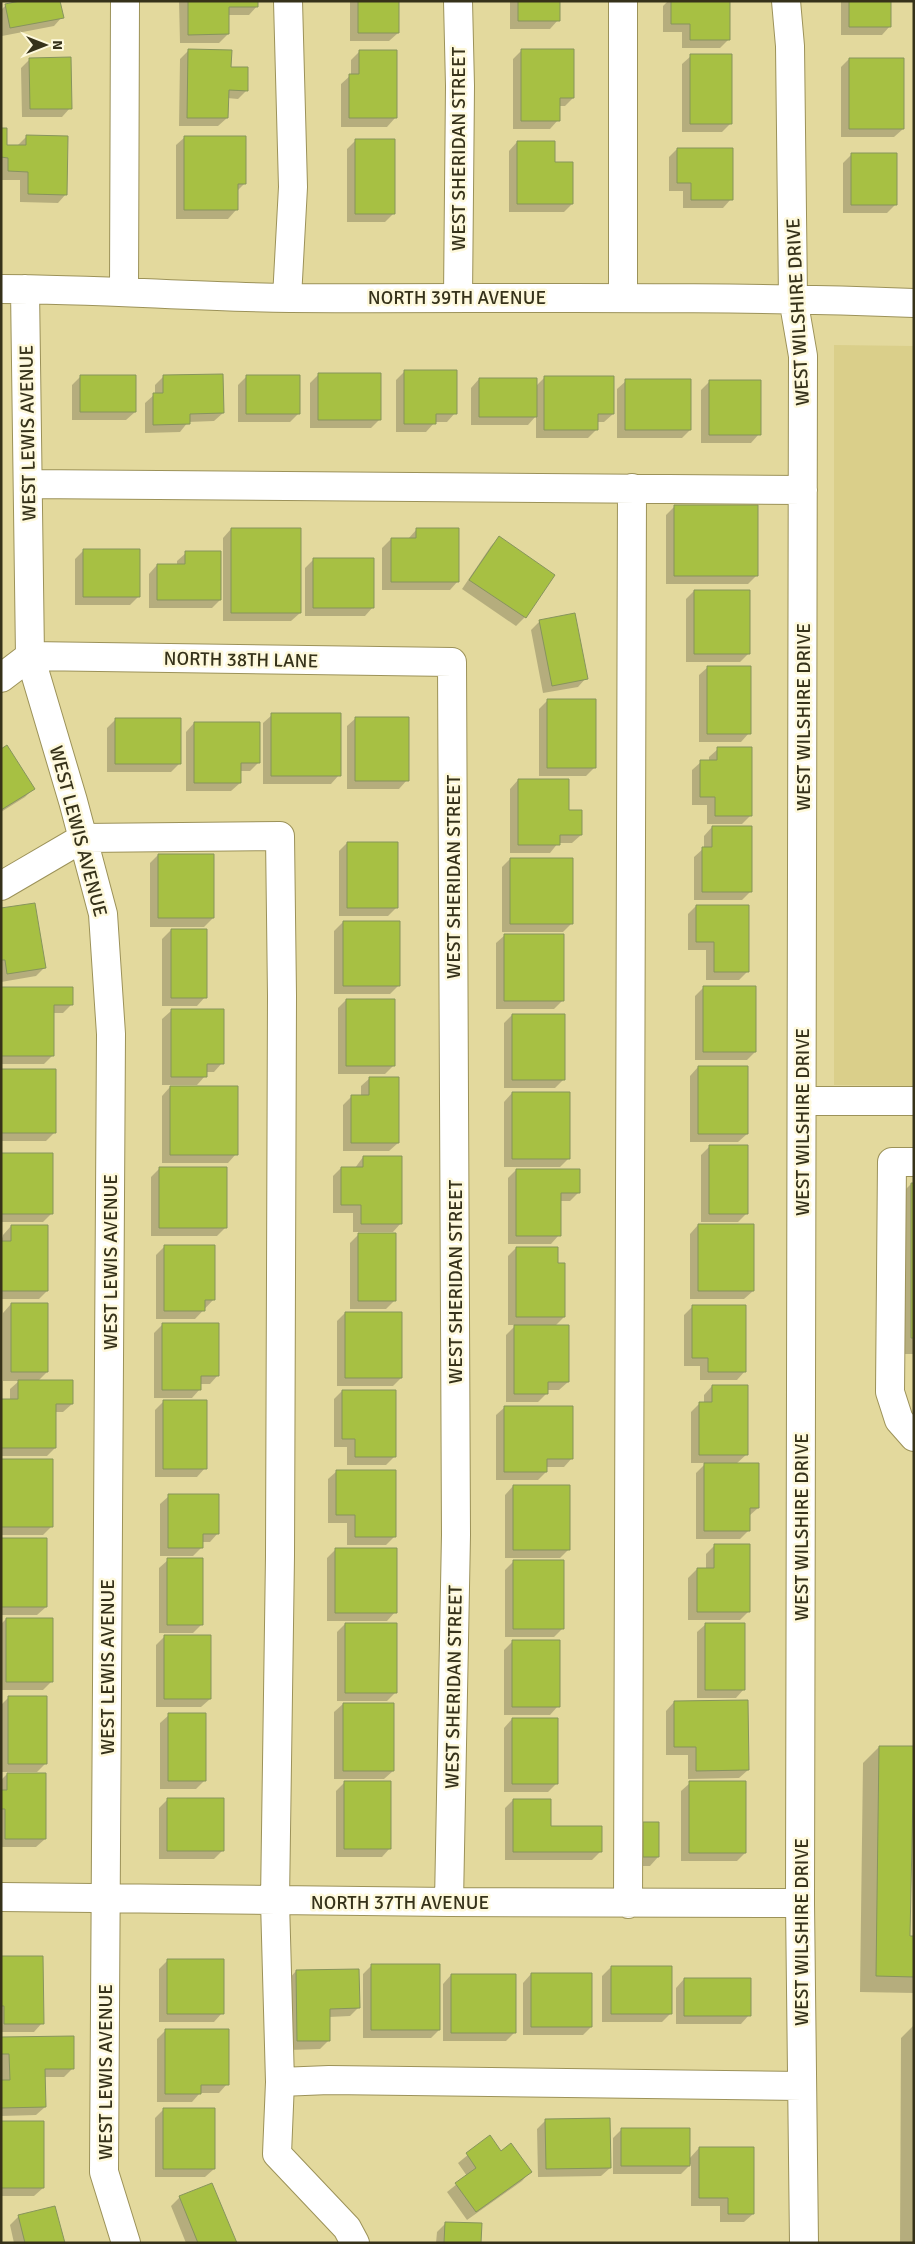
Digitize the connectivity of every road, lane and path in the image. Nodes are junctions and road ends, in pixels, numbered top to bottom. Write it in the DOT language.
graph roads {
  1 [pos="125,1"];
  2 [pos="288,1"];
  3 [pos="458,1"];
  4 [pos="623,1"];
  5 [pos="786,1"];
  6 [pos="13,289"];
  7 [pos="124,292"];
  8 [pos="623,296"];
  9 [pos="458,297"];
  10 [pos="287,298"];
  11 [pos="794,298"];
  12 [pos="914,303"];
  13 [pos="28,484"];
  14 [pos="632,488"];
  15 [pos="804,490"];
  16 [pos="30,656"];
  17 [pos="452,662"];
  18 [pos="1,678"];
  19 [pos="83,838"];
  20 [pos="1,886"];
  21 [pos="802,1101"];
  22 [pos="914,1101"];
  23 [pos="914,1162"];
  24 [pos="914,1437"];
  25 [pos="1,1897"];
  26 [pos="105,1899"];
  27 [pos="275,1901"];
  28 [pos="448,1902"];
  29 [pos="800,1903"];
  30 [pos="628,1904"];
  31 [pos="280,2082"];
  32 [pos="802,2086"];
  33 [pos="126,2243"];
  34 [pos="355,2243"];
  35 [pos="804,2243"];
  1 -- 7 [label="street"];
  2 -- 10 [label="street"];
  3 -- 9 [label="street, WEST SHERIDAN STREET"];
  4 -- 8 [label="street"];
  5 -- 11 [label="street, WEST WILSHIRE DRIVE"];
  6 -- 7 [label="street, NORTH 39TH AVENUE"];
  6 -- 13 [label="street, WEST LEWIS AVENUE"];
  7 -- 10 [label="street, NORTH 39TH AVENUE"];
  8 -- 9 [label="street, NORTH 39TH AVENUE"];
  8 -- 11 [label="street, NORTH 39TH AVENUE"];
  9 -- 10 [label="street, NORTH 39TH AVENUE"];
  11 -- 12 [label="street, NORTH 39TH AVENUE"];
  11 -- 15 [label="street, WEST WILSHIRE DRIVE"];
  13 -- 14 [label="street"];
  13 -- 16 [label="street, WEST LEWIS AVENUE"];
  14 -- 15 [label="street"];
  14 -- 30 [label="street"];
  15 -- 21 [label="street, WEST WILSHIRE DRIVE"];
  16 -- 17 [label="street, NORTH 38TH LANE"];
  16 -- 18 [label="street"];
  16 -- 19 [label="street, WEST LEWIS AVENUE"];
  17 -- 28 [label="street, WEST SHERIDAN STREET"];
  19 -- 20 [label="street"];
  19 -- 26 [label="street, WEST LEWIS AVENUE"];
  19 -- 27 [label="street"];
  21 -- 22 [label="street"];
  21 -- 29 [label="street, WEST WILSHIRE DRIVE"];
  23 -- 24 [label="street"];
  25 -- 26 [label="street, NORTH 37TH AVENUE"];
  26 -- 27 [label="street, NORTH 37TH AVENUE"];
  26 -- 33 [label="street, WEST LEWIS AVENUE"];
  27 -- 28 [label="street, NORTH 37TH AVENUE"];
  27 -- 31 [label="street"];
  28 -- 30 [label="street, NORTH 37TH AVENUE"];
  29 -- 30 [label="street, NORTH 37TH AVENUE"];
  29 -- 32 [label="street, WEST WILSHIRE DRIVE"];
  31 -- 32 [label="street"];
  31 -- 34 [label="street"];
  32 -- 35 [label="street, WEST WILSHIRE DRIVE"];
}
